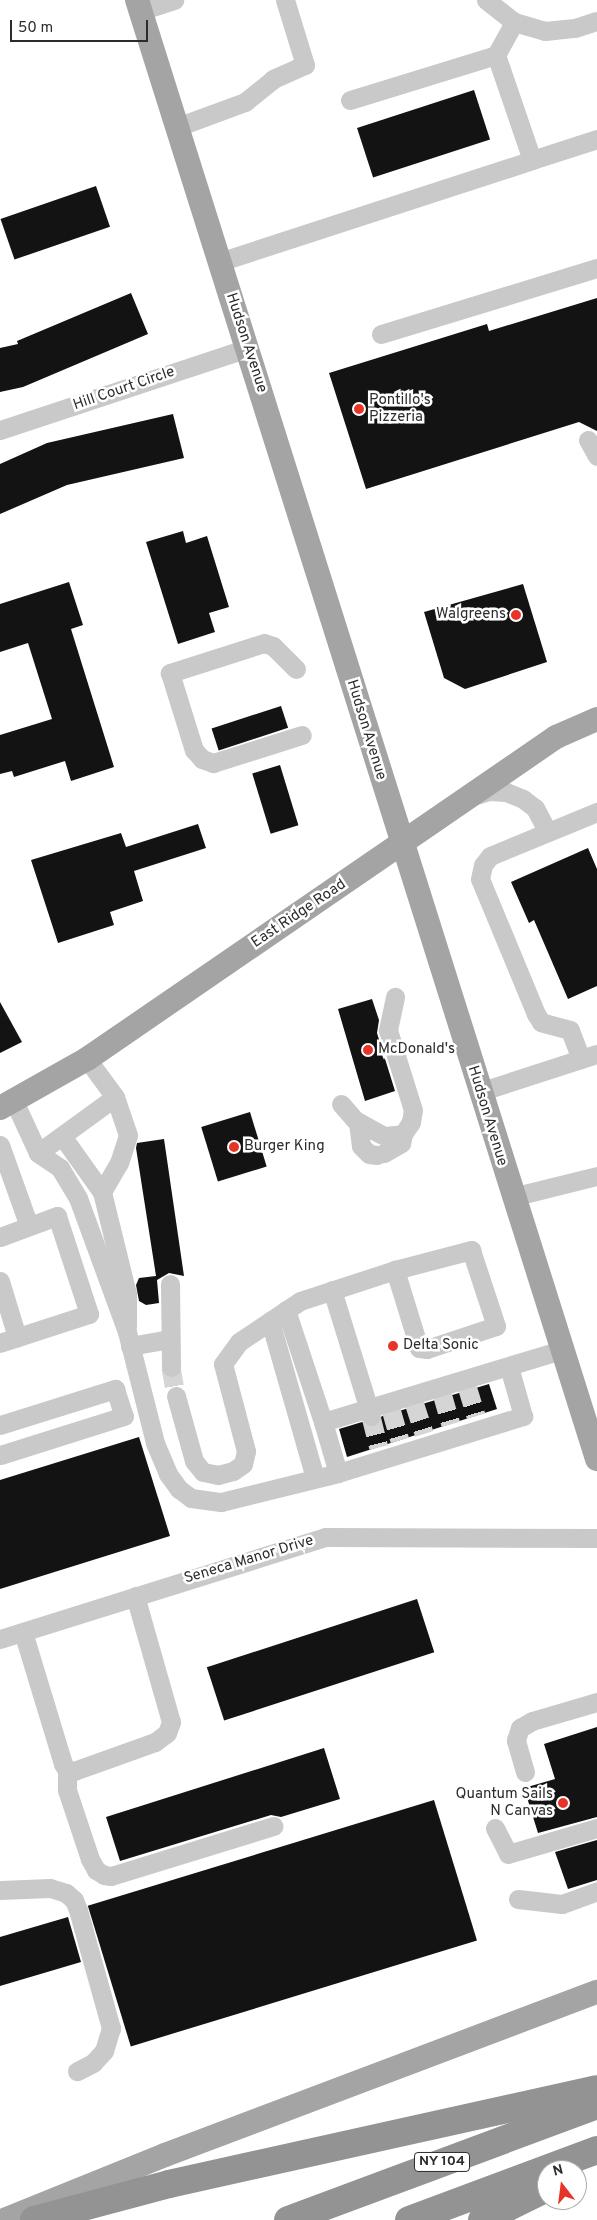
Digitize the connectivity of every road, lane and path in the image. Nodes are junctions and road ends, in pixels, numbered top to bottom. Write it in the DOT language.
graph roads {
  1 [pos="174,0"];
  2 [pos="284,0"];
  3 [pos="486,0"];
  4 [pos="139,5"];
  5 [pos="597,21"];
  6 [pos="514,22"];
  7 [pos="496,55"];
  8 [pos="350,100"];
  9 [pos="177,127"];
  10 [pos="597,139"];
  11 [pos="532,160"];
  12 [pos="219,262"];
  13 [pos="597,268"];
  14 [pos="381,334"];
  15 [pos="248,348"];
  16 [pos="0,430"];
  17 [pos="296,669"];
  18 [pos="597,719"];
  19 [pos="302,735"];
  20 [pos="472,796"];
  21 [pos="597,812"];
  22 [pos="548,832"];
  23 [pos="402,845"];
  24 [pos="395,997"];
  25 [pos="593,1056"];
  26 [pos="87,1059"];
  27 [pos="479,1092"];
  28 [pos="115,1097"];
  29 [pos="341,1104"];
  30 [pos="7,1105"];
  31 [pos="62,1136"];
  32 [pos="0,1145"];
  33 [pos="38,1153"];
  34 [pos="5,1173"];
  35 [pos="597,1176"];
  36 [pos="102,1192"];
  37 [pos="512,1197"];
  38 [pos="30,1226"];
  39 [pos="0,1237"];
  40 [pos="395,1270"];
  41 [pos="0,1281"];
  42 [pos="170,1284"];
  43 [pos="332,1290"];
  44 [pos="286,1310"];
  45 [pos="270,1321"];
  46 [pos="128,1339"];
  47 [pos="170,1339"];
  48 [pos="9,1340"];
  49 [pos="562,1350"];
  50 [pos="510,1366"];
  51 [pos="171,1367"];
  52 [pos="176,1396"];
  53 [pos="370,1412"];
  54 [pos="323,1422"];
  55 [pos="0,1426"];
  56 [pos="0,1455"];
  57 [pos="597,1459"];
  58 [pos="338,1473"];
  59 [pos="315,1478"];
  60 [pos="597,1538"];
  61 [pos="135,1596"];
  62 [pos="23,1632"];
  63 [pos="0,1639"];
  64 [pos="597,1702"];
  65 [pos="67,1770"];
  66 [pos="525,1772"];
  67 [pos="274,1826"];
  68 [pos="495,1828"];
  69 [pos="597,1828"];
  70 [pos="0,1890"];
  71 [pos="597,1892"];
  72 [pos="518,1899"];
  73 [pos="597,1992"];
  74 [pos="78,2072"];
  75 [pos="597,2089"];
  76 [pos="597,2104"];
  77 [pos="597,2150"];
  78 [pos="537,2193"];
  79 [pos="4,2220"];
  80 [pos="34,2220"];
  81 [pos="288,2220"];
  82 [pos="409,2220"];
  83 [pos="482,2220"];
  1 -- 4 [label="street"];
  2 -- 9 [label="street"];
  3 -- 6 [label="street"];
  4 -- 9 [label="main road, Hudson Avenue"];
  5 -- 6 [label="street"];
  6 -- 7 [label="street"];
  7 -- 8 [label="street"];
  7 -- 11 [label="street"];
  9 -- 12 [label="main road, Hudson Avenue"];
  10 -- 11 [label="street"];
  11 -- 12 [label="street"];
  12 -- 15 [label="main road, Hudson Avenue"];
  13 -- 14 [label="street"];
  15 -- 16 [label="street, Hill Court Circle"];
  15 -- 23 [label="main road, Hudson Avenue"];
  17 -- 19 [label="street"];
  18 -- 20 [label="main road, East Ridge Road"];
  20 -- 22 [label="street"];
  20 -- 23 [label="main road, East Ridge Road"];
  21 -- 22 [label="street"];
  22 -- 25 [label="street"];
  23 -- 26 [label="main road, East Ridge Road"];
  23 -- 27 [label="main road, Hudson Avenue"];
  24 -- 29 [label="street"];
  25 -- 27 [label="street"];
  26 -- 28 [label="street"];
  26 -- 30 [label="main road, East Ridge Road"];
  27 -- 37 [label="main road, Hudson Avenue"];
  28 -- 31 [label="street"];
  28 -- 36 [label="street"];
  30 -- 33 [label="street"];
  31 -- 33 [label="street"];
  31 -- 36 [label="street"];
  32 -- 34 [label="street"];
  33 -- 46 [label="street"];
  34 -- 38 [label="street"];
  35 -- 37 [label="street"];
  36 -- 46 [label="street"];
  37 -- 49 [label="main road, Hudson Avenue"];
  38 -- 39 [label="street"];
  38 -- 48 [label="street"];
  40 -- 40 [label="street"];
  40 -- 43 [label="street"];
  41 -- 48 [label="street"];
  42 -- 47 [label="street"];
  43 -- 44 [label="street"];
  43 -- 53 [label="street"];
  44 -- 45 [label="street"];
  44 -- 54 [label="street"];
  45 -- 52 [label="street"];
  45 -- 59 [label="street"];
  46 -- 47 [label="street"];
  46 -- 59 [label="street"];
  47 -- 51 [label="street"];
  49 -- 50 [label="street"];
  49 -- 57 [label="main road, Hudson Avenue"];
  50 -- 53 [label="street"];
  50 -- 58 [label="street"];
  53 -- 54 [label="street"];
  54 -- 58 [label="street"];
  55 -- 56 [label="street"];
  58 -- 59 [label="street"];
  60 -- 61 [label="street, Seneca Manor Drive"];
  61 -- 62 [label="street, Seneca Manor Drive"];
  61 -- 65 [label="street"];
  62 -- 63 [label="street, Seneca Manor Drive"];
  62 -- 65 [label="street"];
  64 -- 66 [label="street"];
  65 -- 67 [label="street"];
  68 -- 69 [label="street"];
  70 -- 74 [label="street"];
  71 -- 72 [label="street"];
  73 -- 79 [label="main road"];
  75 -- 80 [label="highway"];
  76 -- 81 [label="highway, NY 104"];
  77 -- 82 [label="highway, NY 104"];
  78 -- 83 [label="highway"];
}
